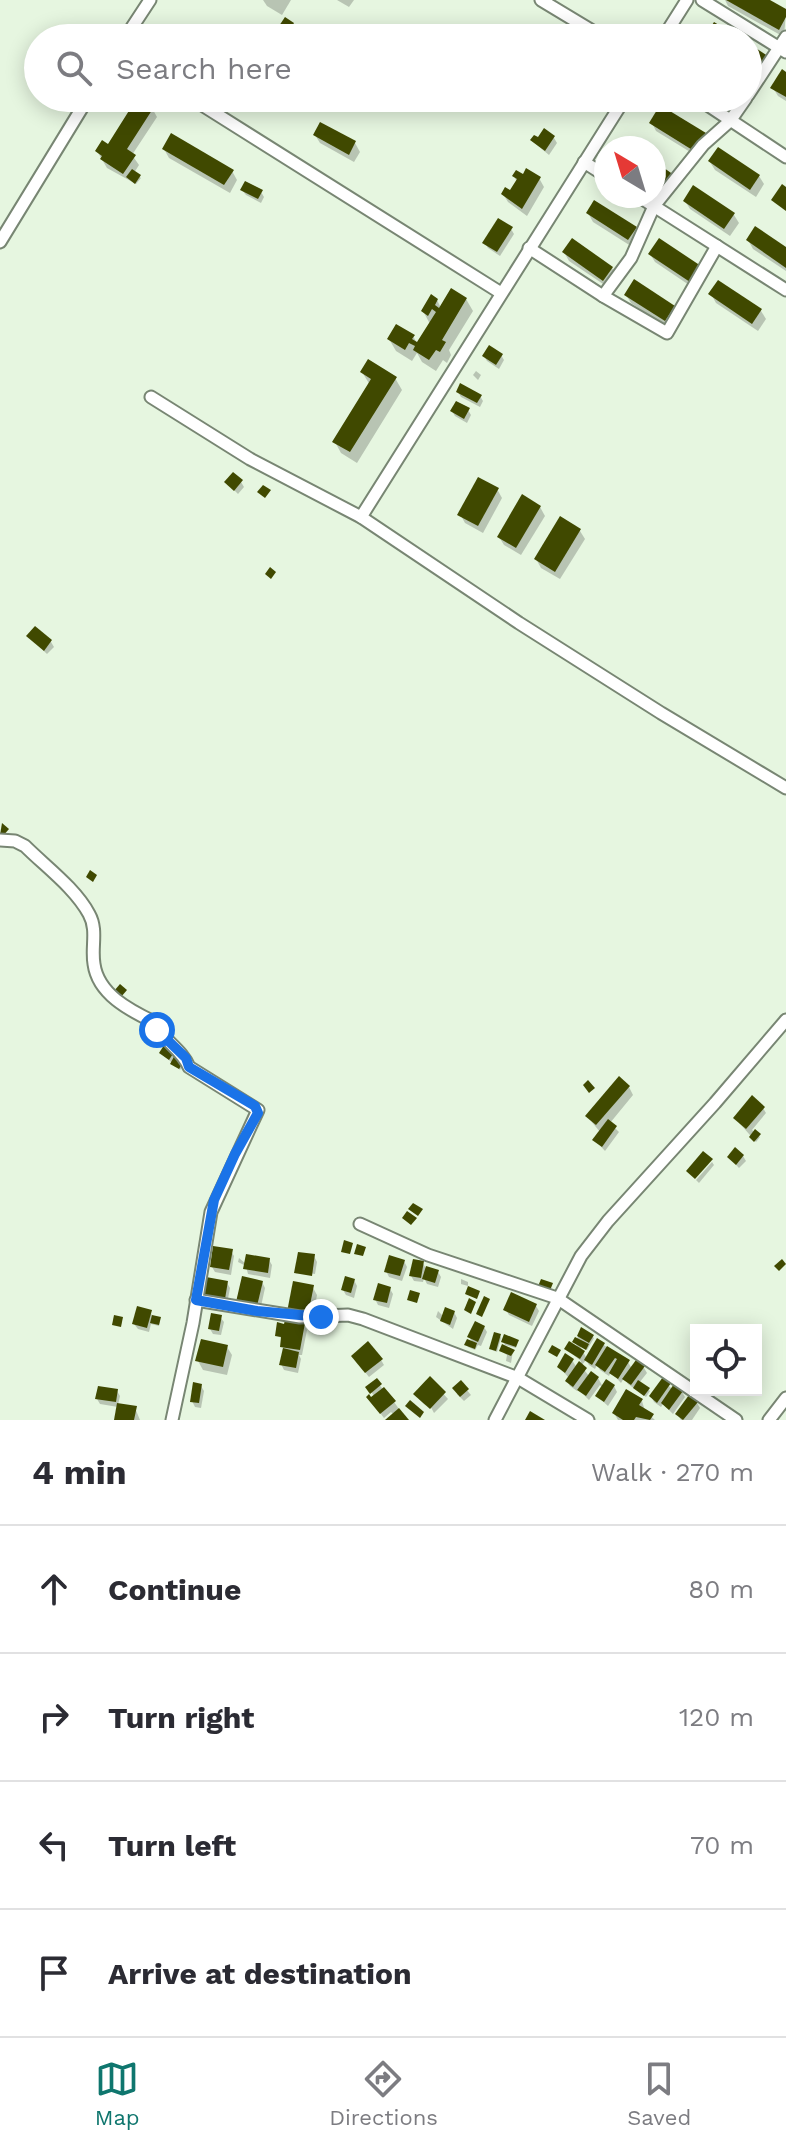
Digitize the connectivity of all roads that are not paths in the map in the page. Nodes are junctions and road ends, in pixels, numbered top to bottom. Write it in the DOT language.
graph roads {
  1 [pos="150,0"];
  2 [pos="541,0"];
  3 [pos="687,0"];
  4 [pos="702,0"];
  5 [pos="134,24"];
  6 [pos="581,24"];
  7 [pos="672,24"];
  8 [pos="740,24"];
  9 [pos="786,37"];
  10 [pos="762,38"];
  11 [pos="782,50"];
  12 [pos="762,76"];
  13 [pos="79,112"];
  14 [pos="213,112"];
  15 [pos="616,112"];
  16 [pos="717,112"];
  17 [pos="736,112"];
  18 [pos="730,121"];
  19 [pos="786,157"];
  20 [pos="584,162"];
  21 [pos="594,168"];
  22 [pos="666,191"];
  23 [pos="653,208"];
  24 [pos="657,208"];
  25 [pos="0,242"];
  26 [pos="717,246"];
  27 [pos="529,248"];
  28 [pos="786,290"];
  29 [pos="501,293"];
  30 [pos="603,296"];
  31 [pos="151,397"];
  32 [pos="361,517"];
  33 [pos="786,788"];
  34 [pos="0,840"];
  35 [pos="786,1020"];
  36 [pos="360,1224"];
  37 [pos="557,1298"];
  38 [pos="196,1300"];
  39 [pos="518,1378"];
  40 [pos="786,1398"];
  41 [pos="172,1420"];
  42 [pos="495,1420"];
  43 [pos="588,1420"];
  44 [pos="736,1420"];
  45 [pos="769,1420"];
  1 -- 5 [label="street"];
  2 -- 6 [label="street"];
  3 -- 7 [label="street"];
  4 -- 8 [label="street"];
  9 -- 11 [label="street"];
  10 -- 11 [label="street"];
  11 -- 12 [label="street"];
  13 -- 25 [label="street"];
  14 -- 29 [label="street"];
  15 -- 20 [label="street"];
  16 -- 18 [label="street"];
  17 -- 18 [label="street"];
  18 -- 19 [label="street"];
  18 -- 22 [label="street"];
  20 -- 21 [label="street"];
  20 -- 27 [label="street"];
  23 -- 30 [label="street"];
  24 -- 26 [label="street"];
  26 -- 28 [label="street"];
  26 -- 30 [label="street"];
  27 -- 29 [label="street"];
  27 -- 30 [label="street"];
  29 -- 32 [label="street"];
  31 -- 32 [label="street"];
  32 -- 33 [label="street"];
  34 -- 38 [label="street"];
  35 -- 37 [label="street"];
  36 -- 37 [label="street"];
  37 -- 39 [label="street"];
  37 -- 44 [label="street"];
  38 -- 39 [label="street"];
  38 -- 41 [label="street"];
  39 -- 42 [label="street"];
  39 -- 43 [label="street"];
  40 -- 45 [label="street"];
}
